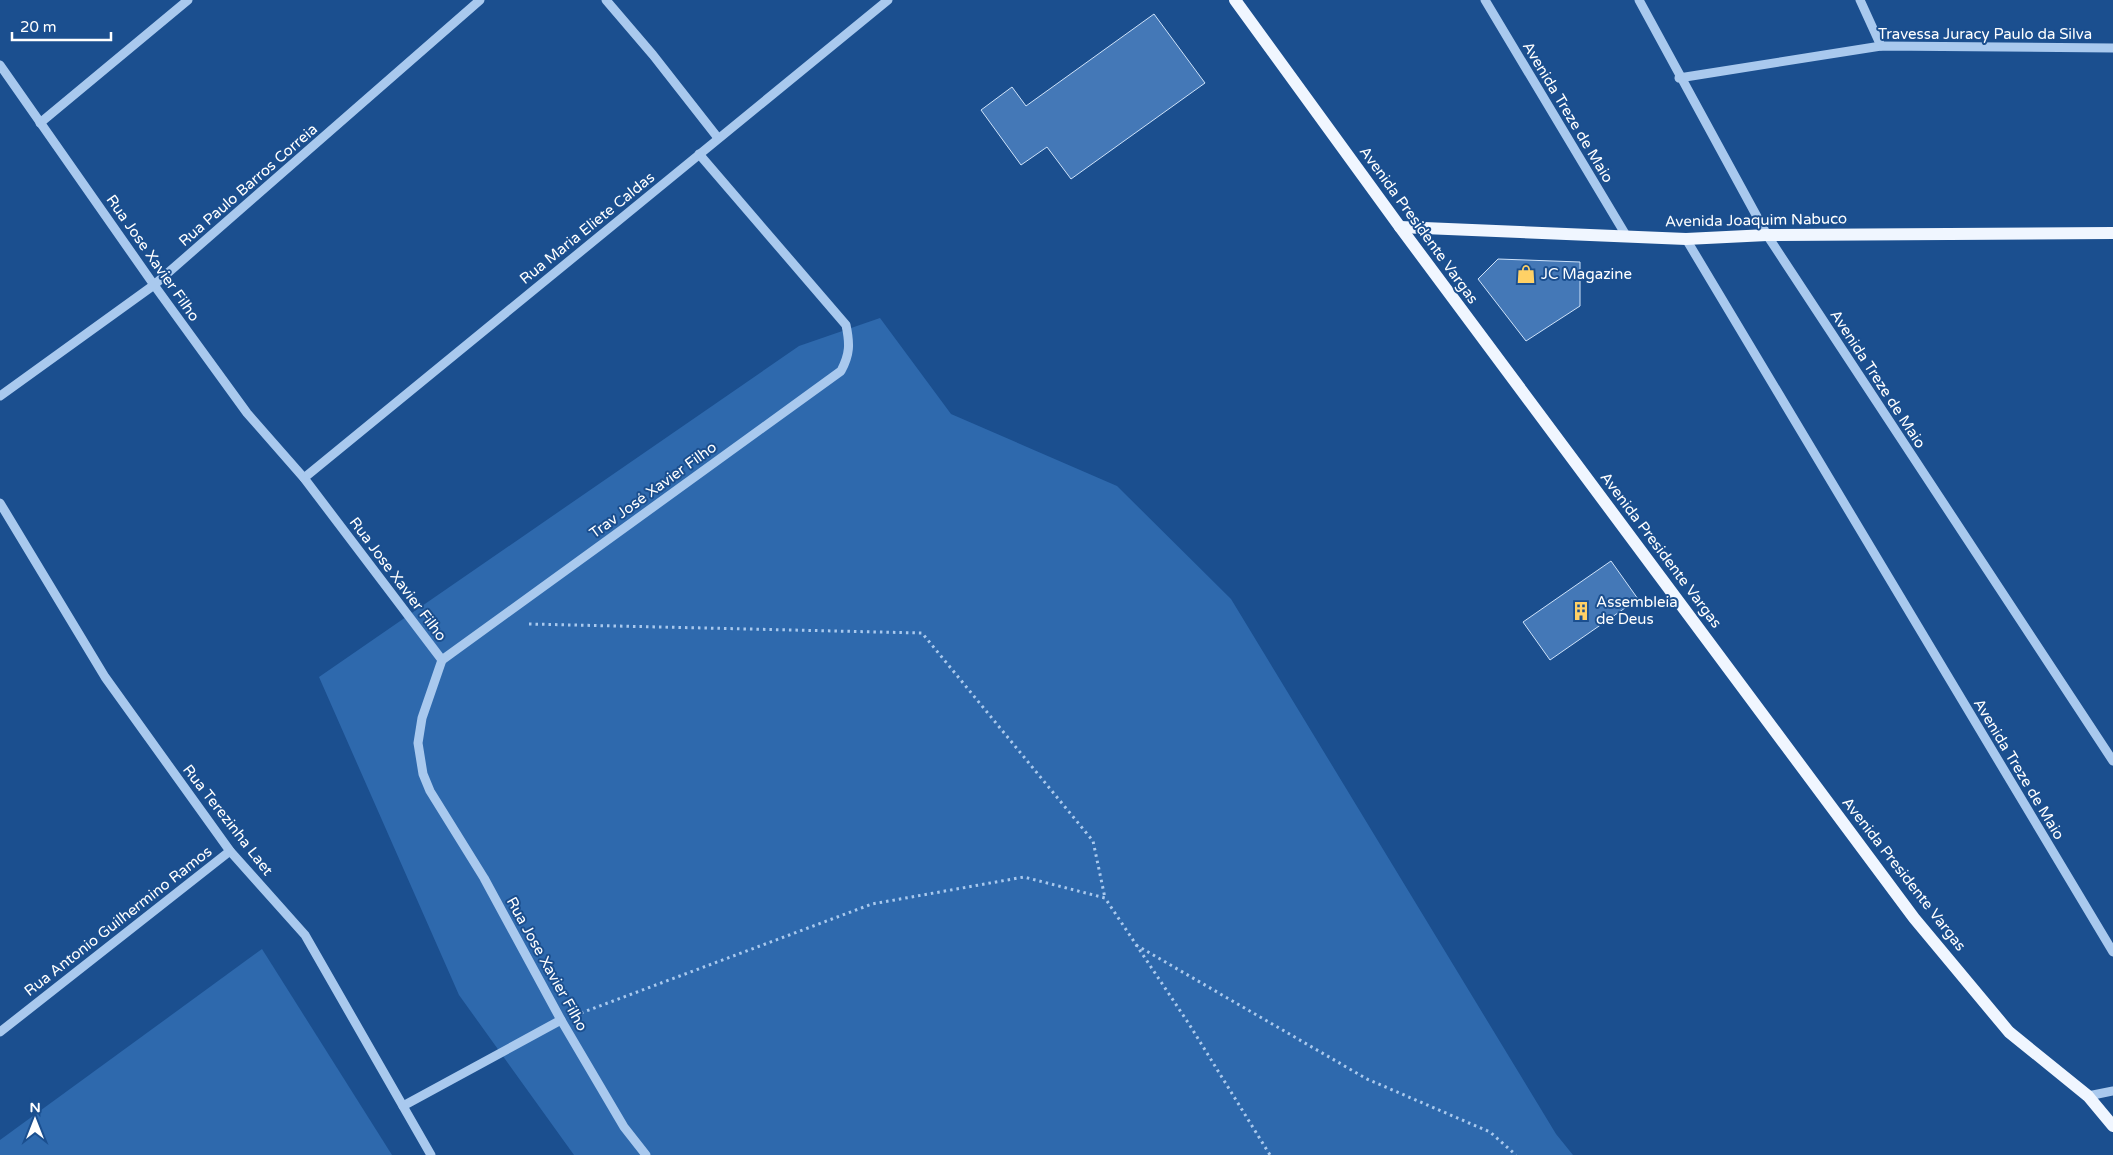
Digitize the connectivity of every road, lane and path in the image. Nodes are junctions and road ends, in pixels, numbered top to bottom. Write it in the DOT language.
graph roads {
  1 [pos="188,0"];
  2 [pos="480,0"];
  3 [pos="606,0"];
  4 [pos="888,0"];
  5 [pos="1235,0"];
  6 [pos="1485,0"];
  7 [pos="1639,0"];
  8 [pos="1860,0"];
  9 [pos="1881,46"];
  10 [pos="2113,48"];
  11 [pos="0,65"];
  12 [pos="1679,78"];
  13 [pos="40,123"];
  14 [pos="718,138"];
  15 [pos="699,154"];
  16 [pos="1400,227"];
  17 [pos="2113,233"];
  18 [pos="1767,235"];
  19 [pos="1627,237"];
  20 [pos="1686,238"];
  21 [pos="154,285"];
  22 [pos="0,396"];
  23 [pos="304,478"];
  24 [pos="0,503"];
  25 [pos="493,623"];
  26 [pos="442,660"];
  27 [pos="2113,761"];
  28 [pos="230,850"];
  29 [pos="1105,898"];
  30 [pos="1136,944"];
  31 [pos="2113,952"];
  32 [pos="561,1020"];
  33 [pos="0,1032"];
  34 [pos="2113,1091"];
  35 [pos="2088,1096"];
  36 [pos="403,1106"];
  37 [pos="2113,1126"];
  38 [pos="431,1155"];
  39 [pos="646,1155"];
  40 [pos="1270,1155"];
  41 [pos="1516,1155"];
  1 -- 13 [label="street"];
  2 -- 21 [label="street, Rua Paulo Barros Correia"];
  3 -- 14 [label="street"];
  4 -- 14 [label="street, Rua Maria Eliete Caldas"];
  5 -- 16 [label="main road, Avenida Presidente Vargas"];
  6 -- 19 [label="street, Avenida Treze de Maio"];
  7 -- 12 [label="street, Avenida Treze de Maio"];
  8 -- 9 [label="street"];
  9 -- 10 [label="street, Travessa Juracy Paulo da Silva"];
  9 -- 12 [label="street, Travessa Juracy Paulo da Silva"];
  11 -- 13 [label="street, Rua Jose Xavier Filho"];
  12 -- 18 [label="street, Avenida Treze de Maio"];
  13 -- 21 [label="street, Rua Jose Xavier Filho"];
  14 -- 15 [label="street, Rua Maria Eliete Caldas"];
  15 -- 23 [label="street, Rua Maria Eliete Caldas"];
  15 -- 25 [label="street, Trav José Xavier Filho"];
  16 -- 19 [label="main road, Avenida Joaquim Nabuco"];
  16 -- 35 [label="main road, Avenida Presidente Vargas"];
  17 -- 18 [label="main road, Avenida Joaquim Nabuco"];
  18 -- 20 [label="main road, Avenida Joaquim Nabuco"];
  18 -- 27 [label="street, Avenida Treze de Maio"];
  19 -- 20 [label="main road, Avenida Joaquim Nabuco"];
  20 -- 31 [label="street, Avenida Treze de Maio"];
  21 -- 22 [label="street, Rua Paulo Barros Correia"];
  21 -- 23 [label="street, Rua Jose Xavier Filho"];
  23 -- 26 [label="street, Rua Jose Xavier Filho"];
  24 -- 28 [label="street, Rua Terezinha Laet"];
  25 -- 26 [label="street, Trav José Xavier Filho"];
  25 -- 29 [label="path"];
  26 -- 32 [label="street, Rua Jose Xavier Filho"];
  28 -- 33 [label="street, Rua Antonio Guilhermino Ramos"];
  28 -- 36 [label="street, Rua Terezinha Laet"];
  29 -- 30 [label="path"];
  29 -- 32 [label="path"];
  30 -- 40 [label="path"];
  30 -- 41 [label="path"];
  32 -- 36 [label="street"];
  32 -- 39 [label="street, Rua Jose Xavier Filho"];
  34 -- 35 [label="street"];
  35 -- 37 [label="main road, Avenida Presidente Vargas"];
  36 -- 38 [label="street, Rua Terezinha Laet"];
}
